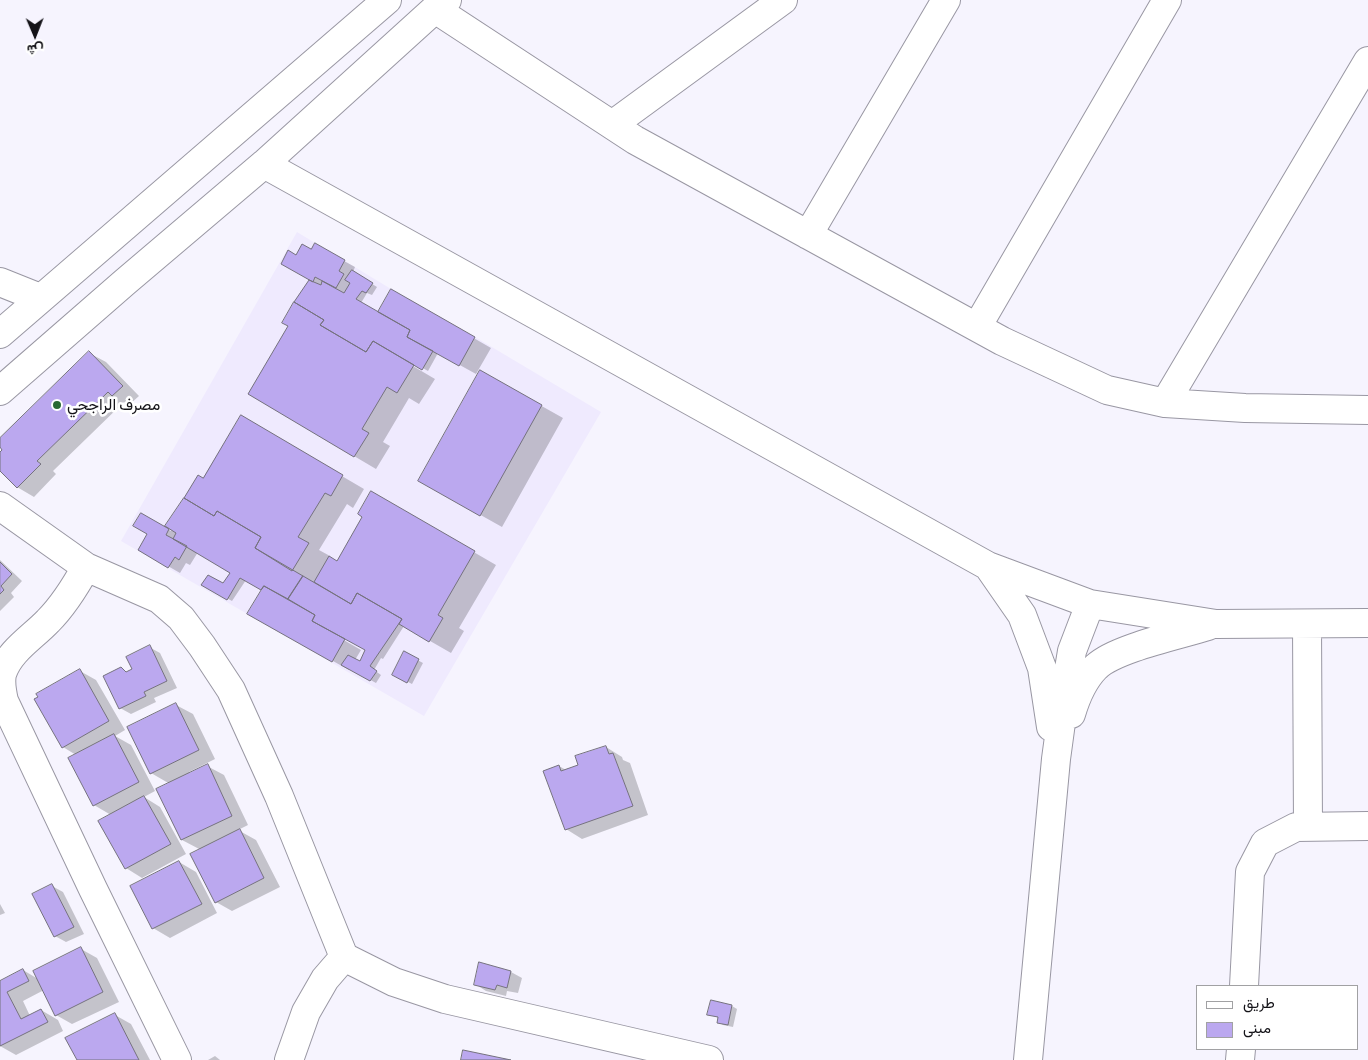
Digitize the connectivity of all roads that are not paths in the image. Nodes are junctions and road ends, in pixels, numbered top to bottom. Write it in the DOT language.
graph roads {
  1 [pos="387,0"];
  2 [pos="783,0"];
  3 [pos="946,0"];
  4 [pos="1167,0"];
  5 [pos="441,4"];
  6 [pos="1368,61"];
  7 [pos="612,125"];
  8 [pos="264,164"];
  9 [pos="808,235"];
  10 [pos="0,282"];
  11 [pos="40,298"];
  12 [pos="977,327"];
  13 [pos="0,334"];
  14 [pos="0,391"];
  15 [pos="1165,403"];
  16 [pos="1368,410"];
  17 [pos="0,506"];
  18 [pos="988,566"];
  19 [pos="86,567"];
  20 [pos="1090,604"];
  21 [pos="1368,623"];
  22 [pos="1216,624"];
  23 [pos="1307,624"];
  24 [pos="1056,759"];
  25 [pos="1368,826"];
  26 [pos="1308,827"];
  27 [pos="344,957"];
  28 [pos="1244,985"];
  29 [pos="177,1060"];
  30 [pos="289,1060"];
  31 [pos="709,1060"];
  32 [pos="1028,1060"];
  1 -- 11 [label="street"];
  2 -- 7 [label="street"];
  3 -- 9 [label="street"];
  4 -- 12 [label="street"];
  5 -- 7 [label="street"];
  5 -- 8 [label="street"];
  6 -- 15 [label="street"];
  7 -- 9 [label="street"];
  8 -- 14 [label="street"];
  8 -- 18 [label="street"];
  9 -- 12 [label="street"];
  10 -- 11 [label="street"];
  11 -- 13 [label="street"];
  12 -- 15 [label="street"];
  15 -- 16 [label="street"];
  17 -- 19 [label="street"];
  18 -- 20 [label="street"];
  18 -- 24 [label="street"];
  19 -- 27 [label="street"];
  19 -- 29 [label="street"];
  20 -- 22 [label="street"];
  20 -- 24 [label="street"];
  21 -- 23 [label="street"];
  22 -- 23 [label="street"];
  22 -- 24 [label="street"];
  23 -- 26 [label="street"];
  24 -- 32 [label="street"];
  25 -- 26 [label="street"];
  26 -- 28 [label="street"];
  27 -- 30 [label="street"];
  27 -- 31 [label="street"];
}
